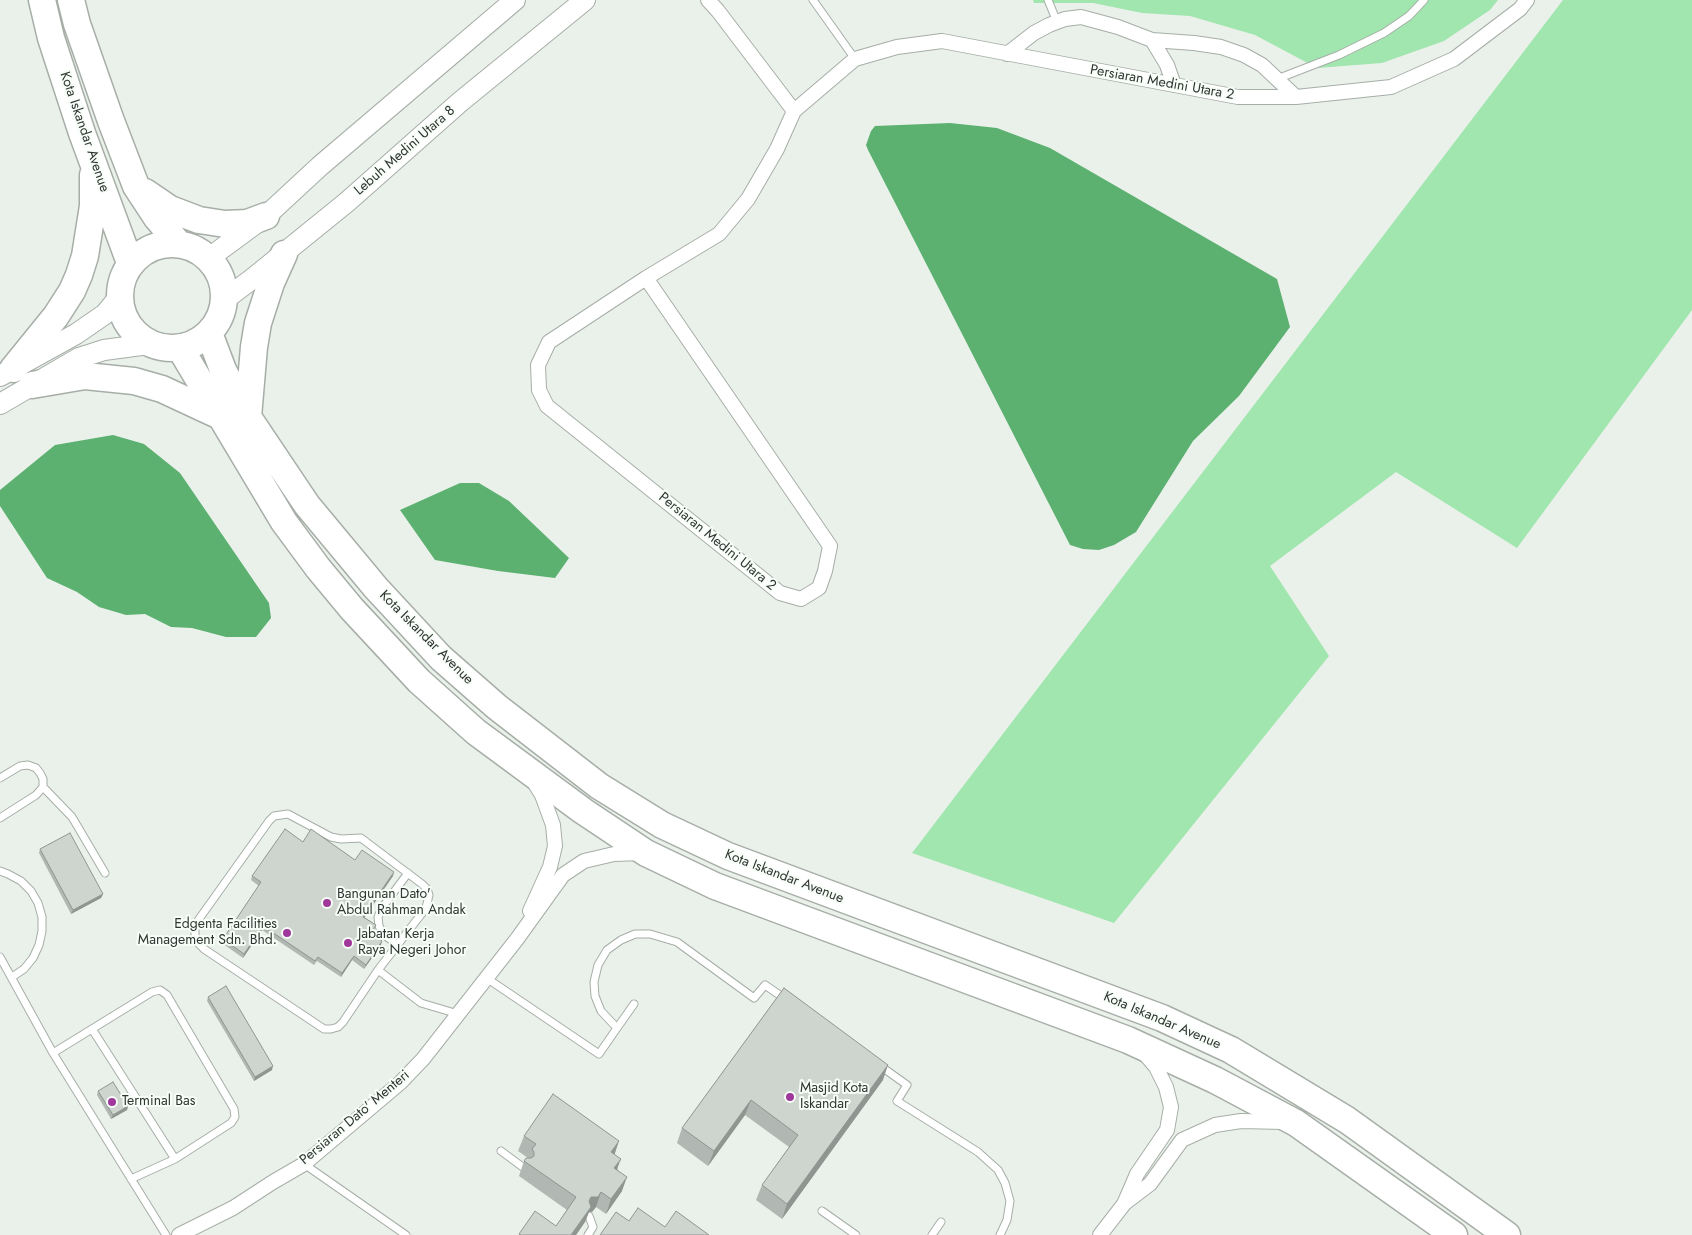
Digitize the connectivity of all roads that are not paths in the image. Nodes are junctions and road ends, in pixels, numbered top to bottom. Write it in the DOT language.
graph roads {
  1 [pos="42,0"];
  2 [pos="72,0"];
  3 [pos="515,0"];
  4 [pos="585,0"];
  5 [pos="708,0"];
  6 [pos="813,0"];
  7 [pos="1048,0"];
  8 [pos="1424,0"];
  9 [pos="1527,0"];
  10 [pos="715,5"];
  11 [pos="1057,22"];
  12 [pos="1152,40"];
  13 [pos="1007,54"];
  14 [pos="855,58"];
  15 [pos="1277,79"];
  16 [pos="1174,85"];
  17 [pos="1296,97"];
  18 [pos="794,111"];
  19 [pos="92,162"];
  20 [pos="136,186"];
  21 [pos="266,216"];
  22 [pos="178,243"];
  23 [pos="284,254"];
  24 [pos="209,258"];
  25 [pos="130,263"];
  26 [pos="646,278"];
  27 [pos="119,297"];
  28 [pos="224,300"];
  29 [pos="209,333"];
  30 [pos="149,344"];
  31 [pos="180,348"];
  32 [pos="15,377"];
  33 [pos="0,404"];
  34 [pos="220,416"];
  35 [pos="248,417"];
  36 [pos="522,765"];
  37 [pos="0,778"];
  38 [pos="42,787"];
  39 [pos="0,818"];
  40 [pos="646,853"];
  41 [pos="0,871"];
  42 [pos="105,873"];
  43 [pos="408,873"];
  44 [pos="517,939"];
  45 [pos="398,945"];
  46 [pos="0,957"];
  47 [pos="378,970"];
  48 [pos="12,977"];
  49 [pos="485,977"];
  50 [pos="634,1004"];
  51 [pos="797,1007"];
  52 [pos="458,1014"];
  53 [pos="618,1028"];
  54 [pos="92,1029"];
  55 [pos="1128,1040"];
  56 [pos="53,1053"];
  57 [pos="876,1063"];
  58 [pos="1296,1123"];
  59 [pos="501,1151"];
  60 [pos="175,1159"];
  61 [pos="304,1164"];
  62 [pos="524,1168"];
  63 [pos="131,1179"];
  64 [pos="1124,1204"];
  65 [pos="822,1211"];
  66 [pos="589,1216"];
  67 [pos="941,1222"];
  68 [pos="166,1235"];
  69 [pos="179,1235"];
  70 [pos="406,1235"];
  71 [pos="588,1235"];
  72 [pos="856,1235"];
  73 [pos="932,1235"];
  74 [pos="1000,1235"];
  75 [pos="1100,1235"];
  76 [pos="1454,1235"];
  77 [pos="1507,1235"];
  1 -- 19 [label="highway, Kota Iskandar Avenue"];
  2 -- 20 [label="highway, Kota Iskandar Avenue"];
  3 -- 21 [label="street"];
  4 -- 23 [label="street, Lebuh Medini Utara 8"];
  5 -- 10 [label="street"];
  6 -- 14 [label="lane"];
  7 -- 11 [label="lane"];
  8 -- 15 [label="lane"];
  9 -- 17 [label="street, Persiaran Medini Utara 2"];
  10 -- 18 [label="street"];
  11 -- 12 [label="street"];
  11 -- 13 [label="street"];
  12 -- 15 [label="street"];
  12 -- 16 [label="street"];
  13 -- 14 [label="street, Persiaran Medini Utara 2"];
  13 -- 16 [label="street, Persiaran Medini Utara 2"];
  14 -- 18 [label="street, Persiaran Medini Utara 2"];
  15 -- 17 [label="street"];
  16 -- 17 [label="street, Persiaran Medini Utara 2"];
  18 -- 26 [label="street, Persiaran Medini Utara 2"];
  19 -- 25 [label="highway, Kota Iskandar Avenue"];
  19 -- 32 [label="highway"];
  20 -- 21 [label="highway"];
  20 -- 22 [label="highway, Kota Iskandar Avenue"];
  21 -- 24 [label="street"];
  22 -- 24 [label="highway"];
  22 -- 25 [label="highway"];
  23 -- 28 [label="street, Lebuh Medini Utara 8"];
  23 -- 35 [label="highway"];
  24 -- 28 [label="highway"];
  25 -- 27 [label="highway"];
  26 -- 26 [label="street, Persiaran Medini Utara 2"];
  27 -- 30 [label="highway"];
  27 -- 32 [label="street"];
  28 -- 29 [label="highway"];
  29 -- 31 [label="highway"];
  29 -- 35 [label="highway, Kota Iskandar Avenue"];
  30 -- 31 [label="highway"];
  30 -- 32 [label="street"];
  31 -- 34 [label="highway"];
  32 -- 33 [label="street"];
  32 -- 34 [label="highway"];
  34 -- 36 [label="highway"];
  35 -- 77 [label="highway, Kota Iskandar Avenue"];
  36 -- 40 [label="highway"];
  36 -- 44 [label="street, Persiaran Dato' Menteri"];
  37 -- 38 [label="lane"];
  38 -- 39 [label="lane"];
  38 -- 42 [label="lane"];
  40 -- 44 [label="street, Persiaran Dato' Menteri"];
  40 -- 55 [label="highway"];
  41 -- 48 [label="lane"];
  43 -- 45 [label="lane"];
  43 -- 45 [label="lane"];
  43 -- 47 [label="lane"];
  44 -- 49 [label="street, Persiaran Dato' Menteri"];
  45 -- 47 [label="lane"];
  46 -- 48 [label="lane"];
  47 -- 52 [label="lane"];
  48 -- 56 [label="lane"];
  49 -- 52 [label="street, Persiaran Dato' Menteri"];
  49 -- 53 [label="lane"];
  50 -- 53 [label="lane"];
  51 -- 53 [label="lane"];
  52 -- 61 [label="street, Persiaran Dato' Menteri"];
  54 -- 56 [label="lane"];
  54 -- 60 [label="lane"];
  54 -- 60 [label="lane"];
  55 -- 58 [label="highway"];
  55 -- 64 [label="street"];
  56 -- 63 [label="lane"];
  57 -- 74 [label="lane"];
  58 -- 64 [label="street"];
  58 -- 76 [label="highway"];
  59 -- 62 [label="lane"];
  60 -- 63 [label="lane"];
  61 -- 69 [label="street, Persiaran Dato' Menteri"];
  61 -- 70 [label="lane"];
  63 -- 68 [label="lane"];
  64 -- 75 [label="street"];
  65 -- 72 [label="lane"];
  66 -- 71 [label="lane"];
  67 -- 73 [label="lane"];
}
